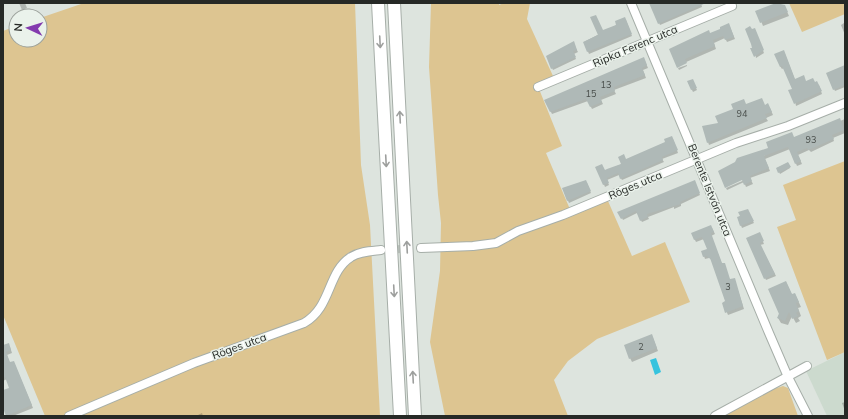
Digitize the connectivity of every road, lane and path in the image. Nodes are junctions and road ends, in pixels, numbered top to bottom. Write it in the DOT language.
graph roads {
  1 [pos="378,3"];
  2 [pos="394,3"];
  3 [pos="632,3"];
  4 [pos="732,4"];
  5 [pos="648,41"];
  6 [pos="538,88"];
  7 [pos="845,103"];
  8 [pos="698,159"];
  9 [pos="421,248"];
  10 [pos="381,250"];
  11 [pos="807,366"];
  12 [pos="788,377"];
  13 [pos="69,416"];
  14 [pos="400,416"];
  15 [pos="415,416"];
  16 [pos="715,416"];
  17 [pos="808,416"];
  1 -- 14 [label="highway, one-way"];
  15 -- 2 [label="highway, one-way"];
  3 -- 5 [label="street, Berente István utca"];
  4 -- 5 [label="street, Ripka Ferenc utca"];
  5 -- 6 [label="street, Ripka Ferenc utca"];
  5 -- 8 [label="street, Berente István utca"];
  7 -- 8 [label="street, Röges utca"];
  8 -- 9 [label="street, Röges utca"];
  8 -- 12 [label="street, Berente István utca"];
  10 -- 13 [label="street, Röges utca"];
  11 -- 12 [label="street"];
  12 -- 16 [label="street"];
  12 -- 17 [label="street, Berente István utca"];
}
